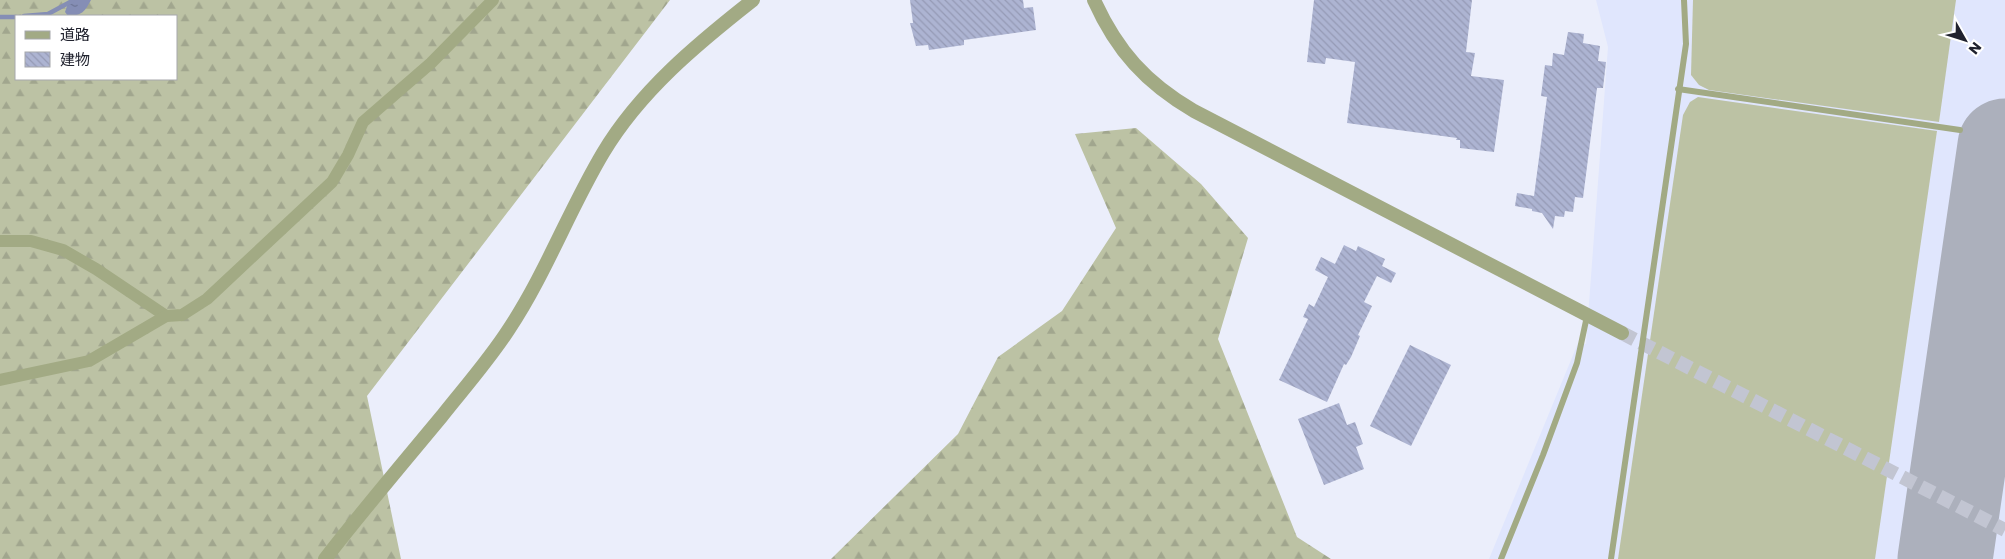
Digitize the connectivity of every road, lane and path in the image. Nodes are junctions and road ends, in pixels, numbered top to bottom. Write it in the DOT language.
graph roads {
  1 [pos="494,0"];
  2 [pos="753,0"];
  3 [pos="1094,0"];
  4 [pos="1684,0"];
  5 [pos="1678,89"];
  6 [pos="1960,130"];
  7 [pos="0,240"];
  8 [pos="1588,315"];
  9 [pos="166,316"];
  10 [pos="1622,332"];
  11 [pos="0,380"];
  12 [pos="326,559"];
  13 [pos="1500,559"];
  14 [pos="1611,559"];
  1 -- 9 [label="street"];
  2 -- 12 [label="street"];
  3 -- 8 [label="street"];
  4 -- 5 [label="lane"];
  5 -- 6 [label="lane"];
  5 -- 14 [label="lane"];
  7 -- 9 [label="street"];
  8 -- 10 [label="street"];
  8 -- 13 [label="lane"];
  9 -- 11 [label="street"];
}
